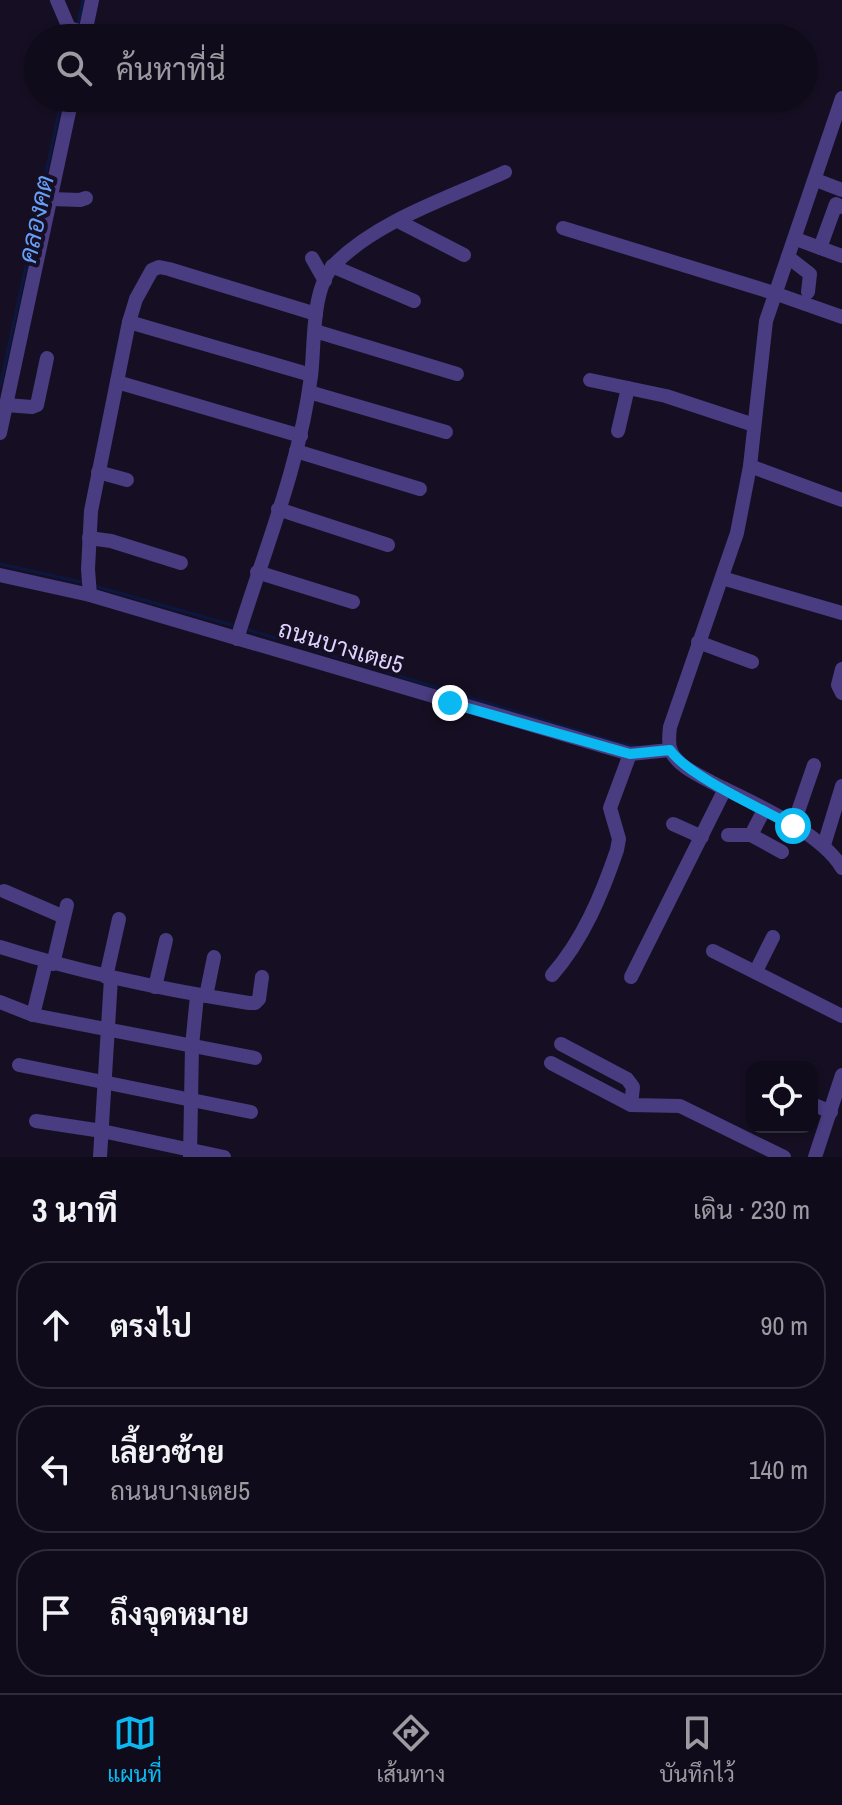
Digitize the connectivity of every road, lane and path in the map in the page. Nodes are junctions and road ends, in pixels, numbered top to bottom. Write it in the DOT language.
graph roads {
  1 [pos="57,0"];
  2 [pos="92,0"];
  3 [pos="67,24"];
  4 [pos="87,24"];
  5 [pos="842,98"];
  6 [pos="69,112"];
  7 [pos="505,172"];
  8 [pos="814,187"];
  9 [pos="842,190"];
  10 [pos="86,198"];
  11 [pos="50,199"];
  12 [pos="839,206"];
  13 [pos="398,221"];
  14 [pos="563,228"];
  15 [pos="796,239"];
  16 [pos="820,248"];
  17 [pos="464,255"];
  18 [pos="842,256"];
  19 [pos="788,257"];
  20 [pos="312,258"];
  21 [pos="332,266"];
  22 [pos="325,281"];
  23 [pos="808,292"];
  24 [pos="774,293"];
  25 [pos="414,301"];
  26 [pos="316,314"];
  27 [pos="842,317"];
  28 [pos="129,322"];
  29 [pos="315,331"];
  30 [pos="47,358"];
  31 [pos="457,374"];
  32 [pos="311,375"];
  33 [pos="590,380"];
  34 [pos="117,382"];
  35 [pos="628,388"];
  36 [pos="309,392"];
  37 [pos="6,405"];
  38 [pos="754,425"];
  39 [pos="618,431"];
  40 [pos="446,432"];
  41 [pos="0,433"];
  42 [pos="298,444"];
  43 [pos="750,466"];
  44 [pos="98,472"];
  45 [pos="127,480"];
  46 [pos="420,489"];
  47 [pos="842,500"];
  48 [pos="278,509"];
  49 [pos="89,538"];
  50 [pos="388,545"];
  51 [pos="181,563"];
  52 [pos="257,572"];
  53 [pos="0,575"];
  54 [pos="722,578"];
  55 [pos="90,595"];
  56 [pos="353,602"];
  57 [pos="842,613"];
  58 [pos="237,639"];
  59 [pos="698,642"];
  60 [pos="752,662"];
  61 [pos="842,669"];
  62 [pos="842,693"];
  63 [pos="670,750"];
  64 [pos="630,754"];
  65 [pos="814,765"];
  66 [pos="842,786"];
  67 [pos="725,789"];
  68 [pos="764,810"];
  69 [pos="673,824"];
  70 [pos="793,826"];
  71 [pos="728,835"];
  72 [pos="751,835"];
  73 [pos="702,837"];
  74 [pos="824,845"];
  75 [pos="782,852"];
  76 [pos="842,868"];
  77 [pos="4,891"];
  78 [pos="119,919"];
  79 [pos="773,937"];
  80 [pos="166,940"];
  81 [pos="0,947"];
  82 [pos="713,951"];
  83 [pos="214,957"];
  84 [pos="50,963"];
  85 [pos="756,971"];
  86 [pos="552,975"];
  87 [pos="262,977"];
  88 [pos="631,977"];
  89 [pos="108,978"];
  90 [pos="155,987"];
  91 [pos="202,996"];
  92 [pos="0,1002"];
  93 [pos="33,1015"];
  94 [pos="842,1016"];
  95 [pos="108,1030"];
  96 [pos="561,1044"];
  97 [pos="192,1046"];
  98 [pos="255,1058"];
  99 [pos="551,1063"];
  100 [pos="19,1065"];
  101 [pos="842,1075"];
  102 [pos="105,1084"];
  103 [pos="191,1101"];
  104 [pos="836,1104"];
  105 [pos="631,1105"];
  106 [pos="251,1112"];
  107 [pos="36,1121"];
  108 [pos="102,1131"];
  109 [pos="190,1154"];
  110 [pos="100,1157"];
  111 [pos="224,1157"];
  112 [pos="784,1157"];
  113 [pos="815,1157"];
  1 -- 3 [label="street"];
  2 -- 4 [label="street"];
  5 -- 8 [label="street"];
  6 -- 11 [label="street"];
  7 -- 13 [label="street"];
  8 -- 9 [label="street"];
  8 -- 12 [label="street"];
  8 -- 15 [label="street"];
  10 -- 11 [label="street"];
  11 -- 37 [label="street"];
  12 -- 16 [label="street"];
  13 -- 17 [label="street"];
  13 -- 21 [label="street"];
  14 -- 24 [label="street"];
  15 -- 16 [label="street"];
  15 -- 19 [label="street"];
  16 -- 18 [label="street"];
  19 -- 23 [label="street"];
  19 -- 24 [label="street"];
  20 -- 22 [label="street"];
  21 -- 22 [label="street"];
  21 -- 25 [label="street"];
  22 -- 26 [label="street"];
  24 -- 27 [label="street"];
  24 -- 38 [label="street"];
  26 -- 28 [label="street"];
  26 -- 29 [label="street"];
  28 -- 32 [label="street"];
  28 -- 34 [label="street"];
  29 -- 31 [label="street"];
  29 -- 32 [label="street"];
  30 -- 37 [label="street"];
  32 -- 36 [label="street"];
  33 -- 35 [label="street"];
  34 -- 42 [label="street"];
  34 -- 44 [label="street"];
  35 -- 38 [label="street"];
  35 -- 39 [label="street"];
  36 -- 40 [label="street"];
  36 -- 42 [label="street"];
  37 -- 41 [label="street"];
  38 -- 43 [label="street"];
  42 -- 46 [label="street"];
  42 -- 48 [label="street"];
  43 -- 47 [label="street"];
  43 -- 54 [label="street"];
  44 -- 45 [label="street"];
  44 -- 49 [label="street"];
  48 -- 50 [label="street"];
  48 -- 52 [label="street"];
  49 -- 51 [label="street"];
  49 -- 55 [label="street"];
  52 -- 56 [label="street"];
  52 -- 58 [label="street"];
  53 -- 55 [label="street, ถนนบางเตย5"];
  54 -- 57 [label="street"];
  54 -- 59 [label="street"];
  55 -- 58 [label="street, ถนนบางเตย5"];
  58 -- 64 [label="street, ถนนบางเตย5"];
  59 -- 60 [label="street"];
  59 -- 63 [label="street"];
  61 -- 62 [label="street"];
  63 -- 64 [label="street, ถนนบางเตย5"];
  63 -- 67 [label="street"];
  64 -- 86 [label="street"];
  65 -- 70 [label="street"];
  66 -- 74 [label="street"];
  67 -- 68 [label="street"];
  67 -- 73 [label="street"];
  68 -- 70 [label="street"];
  68 -- 72 [label="street"];
  69 -- 73 [label="street"];
  70 -- 74 [label="street"];
  71 -- 72 [label="street"];
  72 -- 75 [label="street"];
  73 -- 88 [label="street"];
  74 -- 76 [label="street"];
  77 -- 84 [label="street"];
  78 -- 89 [label="street"];
  79 -- 85 [label="street"];
  80 -- 90 [label="street"];
  81 -- 84 [label="street"];
  82 -- 85 [label="street"];
  83 -- 91 [label="street"];
  84 -- 89 [label="street"];
  84 -- 93 [label="street"];
  85 -- 94 [label="street"];
  87 -- 91 [label="street"];
  89 -- 90 [label="street"];
  89 -- 95 [label="street"];
  90 -- 91 [label="street"];
  91 -- 97 [label="street"];
  92 -- 93 [label="street"];
  93 -- 95 [label="street"];
  95 -- 97 [label="street"];
  95 -- 102 [label="street"];
  96 -- 105 [label="street"];
  97 -- 98 [label="street"];
  97 -- 103 [label="street"];
  99 -- 105 [label="street"];
  100 -- 102 [label="street"];
  101 -- 104 [label="street"];
  102 -- 103 [label="street"];
  102 -- 108 [label="street"];
  103 -- 106 [label="street"];
  103 -- 109 [label="street"];
  104 -- 113 [label="street"];
  105 -- 112 [label="street"];
  107 -- 108 [label="street"];
  108 -- 109 [label="street"];
  108 -- 110 [label="street"];
  109 -- 111 [label="street"];
}
